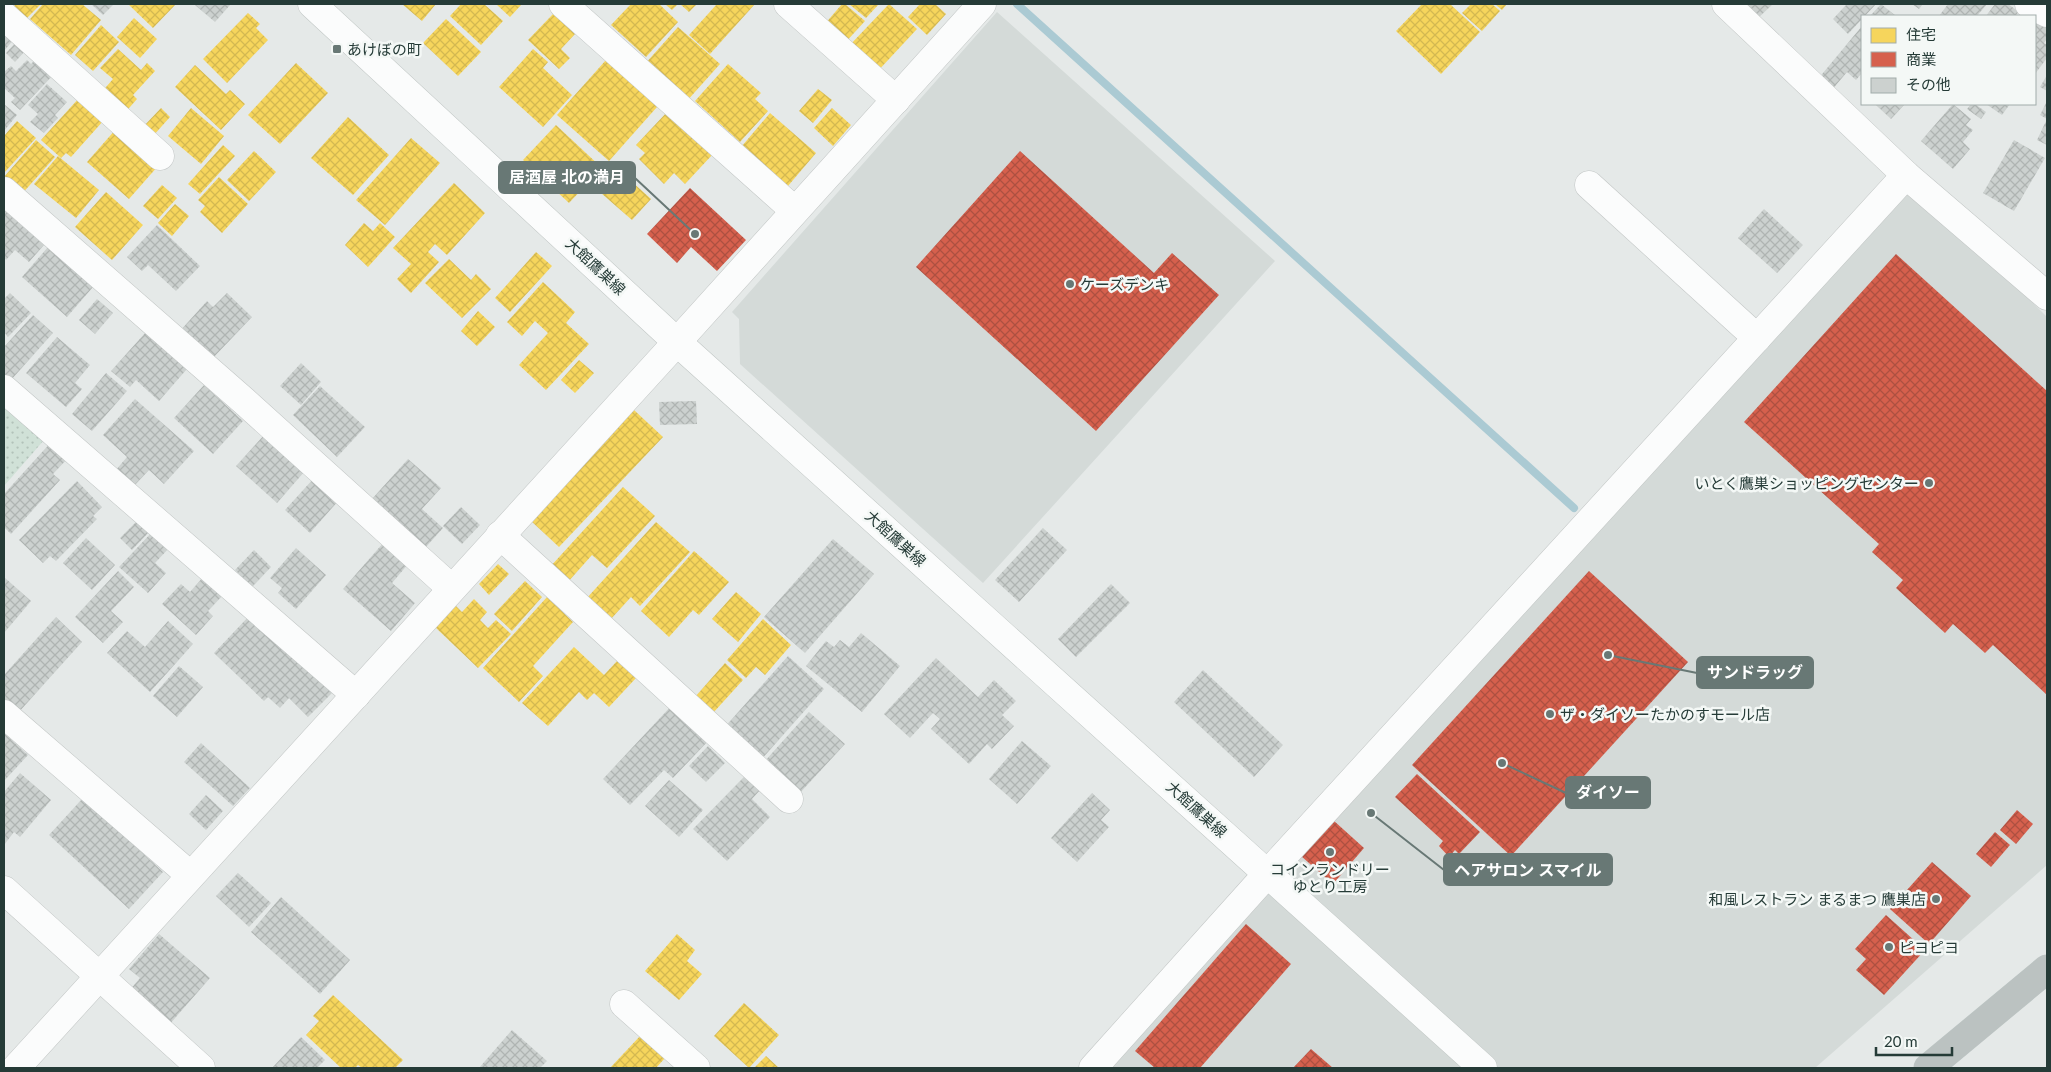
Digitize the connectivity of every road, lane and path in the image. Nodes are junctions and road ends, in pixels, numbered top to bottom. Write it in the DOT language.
graph roads {
  1 [pos="312,4"];
  2 [pos="563,4"];
  3 [pos="788,4"];
  4 [pos="982,4"];
  5 [pos="1726,4"];
  6 [pos="2029,4"];
  7 [pos="2047,13"];
  8 [pos="4,16"];
  9 [pos="896,100"];
  10 [pos="160,156"];
  11 [pos="1906,175"];
  12 [pos="1589,186"];
  13 [pos="4,191"];
  14 [pos="794,210"];
  15 [pos="2047,296"];
  16 [pos="1757,338"];
  17 [pos="677,342"];
  18 [pos="4,389"];
  19 [pos="500,536"];
  20 [pos="452,588"];
  21 [pos="356,695"];
  22 [pos="4,714"];
  23 [pos="789,799"];
  24 [pos="1268,873"];
  25 [pos="190,875"];
  26 [pos="4,890"];
  27 [pos="2047,969"];
  28 [pos="99,976"];
  29 [pos="624,1004"];
  30 [pos="16,1068"];
  31 [pos="200,1068"];
  32 [pos="696,1068"];
  33 [pos="1093,1068"];
  34 [pos="1483,1068"];
  35 [pos="1928,1068"];
  1 -- 17 [label="street, 大館鷹巣線"];
  2 -- 14 [label="street"];
  3 -- 9 [label="street"];
  4 -- 9 [label="street"];
  5 -- 11 [label="street"];
  6 -- 7 [label="street"];
  8 -- 10 [label="street"];
  9 -- 14 [label="street"];
  11 -- 15 [label="street"];
  11 -- 16 [label="street"];
  12 -- 16 [label="street"];
  13 -- 20 [label="street"];
  14 -- 17 [label="street"];
  16 -- 24 [label="street"];
  17 -- 19 [label="street"];
  17 -- 24 [label="street, 大館鷹巣線"];
  18 -- 21 [label="street"];
  19 -- 20 [label="street"];
  19 -- 23 [label="street"];
  20 -- 21 [label="street"];
  21 -- 25 [label="street"];
  22 -- 25 [label="street"];
  24 -- 33 [label="street"];
  24 -- 34 [label="street, 大館鷹巣線"];
  25 -- 28 [label="street"];
  26 -- 28 [label="street"];
  27 -- 35 [label="highway"];
  28 -- 30 [label="street"];
  28 -- 31 [label="street"];
  29 -- 32 [label="street"];
}
